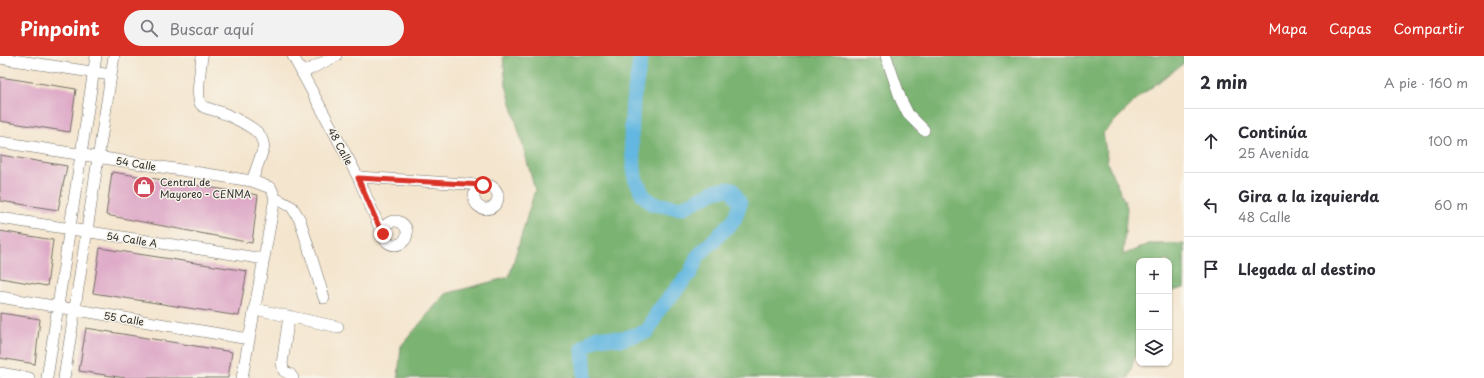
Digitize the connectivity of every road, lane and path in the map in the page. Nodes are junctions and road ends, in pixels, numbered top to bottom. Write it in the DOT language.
graph roads {
  1 [pos="96,56"];
  2 [pos="114,56"];
  3 [pos="202,56"];
  4 [pos="293,56"];
  5 [pos="336,56"];
  6 [pos="886,56"];
  7 [pos="0,58"];
  8 [pos="94,72"];
  9 [pos="302,73"];
  10 [pos="111,75"];
  11 [pos="924,130"];
  12 [pos="0,142"];
  13 [pos="81,154"];
  14 [pos="98,158"];
  15 [pos="358,178"];
  16 [pos="252,181"];
  17 [pos="483,185"];
  18 [pos="273,193"];
  19 [pos="0,218"];
  20 [pos="70,229"];
  21 [pos="87,232"];
  22 [pos="384,238"];
  23 [pos="264,259"];
  24 [pos="0,297"];
  25 [pos="324,298"];
  26 [pos="58,306"];
  27 [pos="255,309"];
  28 [pos="74,310"];
  29 [pos="290,316"];
  30 [pos="338,327"];
  31 [pos="249,339"];
  32 [pos="0,373"];
  33 [pos="29,378"];
  34 [pos="47,378"];
  35 [pos="64,378"];
  36 [pos="242,378"];
  37 [pos="293,378"];
  1 -- 8 [label="street"];
  2 -- 10 [label="street"];
  3 -- 16 [label="street"];
  4 -- 9 [label="street, 48 Calle"];
  5 -- 9 [label="street"];
  6 -- 11 [label="street"];
  7 -- 8 [label="street"];
  8 -- 10 [label="street"];
  8 -- 13 [label="street"];
  9 -- 15 [label="street, 48 Calle"];
  10 -- 14 [label="street"];
  12 -- 13 [label="street, 54 Calle"];
  13 -- 14 [label="street, 54 Calle"];
  13 -- 20 [label="street"];
  14 -- 16 [label="street, 54 Calle"];
  14 -- 21 [label="street"];
  15 -- 17 [label="street"];
  15 -- 22 [label="street, 48 Calle"];
  16 -- 18 [label="street, 54 Calle"];
  18 -- 23 [label="street"];
  18 -- 25 [label="street, 54 Calle"];
  19 -- 20 [label="street, 54 Calle A"];
  20 -- 21 [label="street, 54 Calle A"];
  20 -- 26 [label="street"];
  21 -- 23 [label="street, 54 Calle A"];
  21 -- 28 [label="street"];
  23 -- 27 [label="street"];
  24 -- 26 [label="street, 55 Calle"];
  26 -- 28 [label="street, 55 Calle"];
  26 -- 34 [label="street"];
  27 -- 29 [label="street"];
  27 -- 31 [label="street"];
  28 -- 31 [label="street, 55 Calle"];
  28 -- 35 [label="street"];
  29 -- 30 [label="street"];
  29 -- 37 [label="street"];
  31 -- 36 [label="street"];
  32 -- 33 [label="street"];
}
